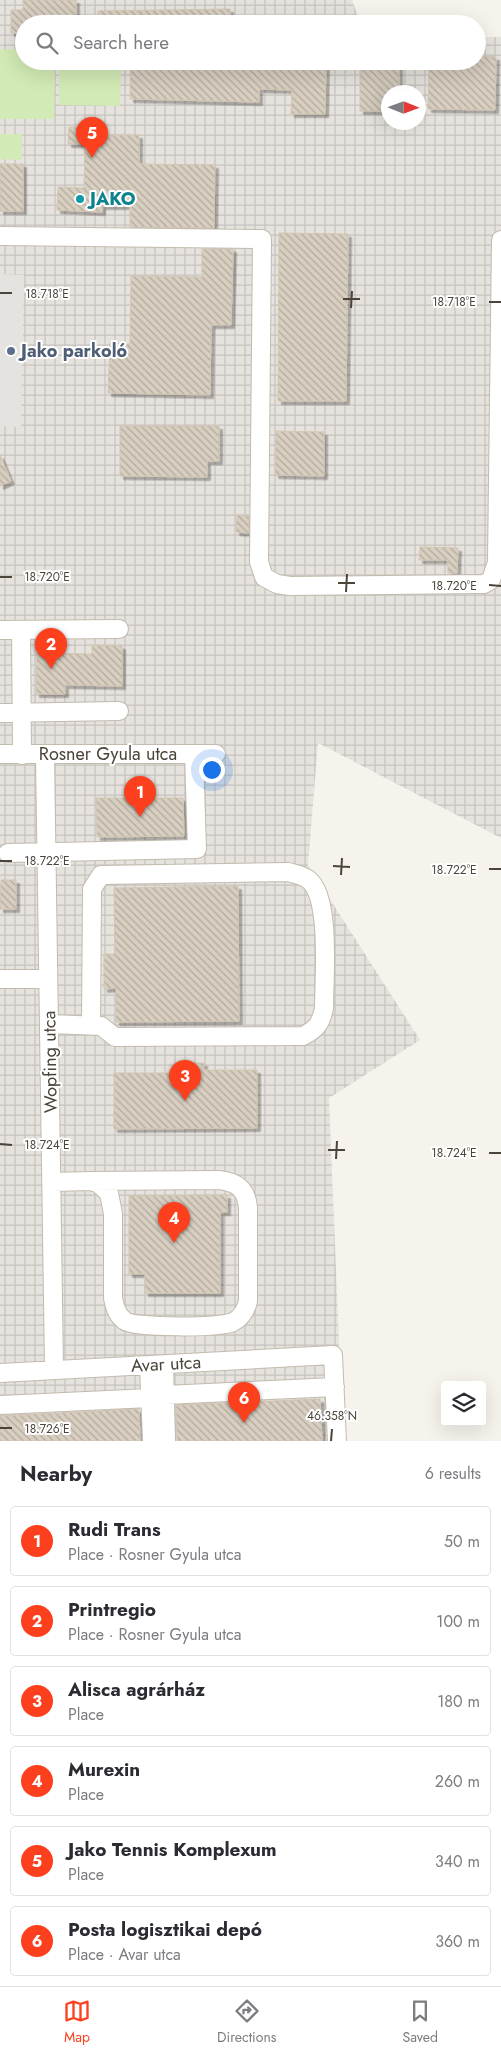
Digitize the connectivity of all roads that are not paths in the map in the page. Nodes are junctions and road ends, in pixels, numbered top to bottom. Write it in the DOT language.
graph roads {
  1 [pos="0,236"];
  2 [pos="501,240"];
  3 [pos="119,629"];
  4 [pos="0,630"];
  5 [pos="21,630"];
  6 [pos="119,712"];
  7 [pos="0,713"];
  8 [pos="22,713"];
  9 [pos="0,754"];
  10 [pos="194,754"];
  11 [pos="216,754"];
  12 [pos="22,755"];
  13 [pos="45,755"];
  14 [pos="46,852"];
  15 [pos="8,853"];
  16 [pos="0,979"];
  17 [pos="48,979"];
  18 [pos="49,1024"];
  19 [pos="91,1026"];
  20 [pos="90,1181"];
  21 [pos="51,1182"];
  22 [pos="157,1365"];
  23 [pos="54,1369"];
  24 [pos="0,1373"];
  25 [pos="335,1388"];
  26 [pos="158,1396"];
  27 [pos="0,1405"];
  28 [pos="152,1441"];
  29 [pos="166,1441"];
  30 [pos="337,1441"];
  1 -- 2 [label="street"];
  3 -- 5 [label="street"];
  4 -- 5 [label="street"];
  5 -- 8 [label="street"];
  6 -- 8 [label="street"];
  7 -- 8 [label="street"];
  8 -- 12 [label="street"];
  9 -- 12 [label="street, Rosner Gyula utca"];
  10 -- 11 [label="street, Rosner Gyula utca"];
  10 -- 13 [label="street, Rosner Gyula utca"];
  10 -- 14 [label="street"];
  12 -- 13 [label="street, Rosner Gyula utca"];
  13 -- 14 [label="street, Wopfing utca"];
  14 -- 15 [label="street"];
  14 -- 17 [label="street, Wopfing utca"];
  16 -- 17 [label="street"];
  17 -- 18 [label="street, Wopfing utca"];
  18 -- 19 [label="street"];
  18 -- 21 [label="street, Wopfing utca"];
  19 -- 19 [label="street"];
  20 -- 20 [label="street"];
  20 -- 21 [label="street"];
  21 -- 23 [label="street, Wopfing utca"];
  22 -- 23 [label="street, Avar utca"];
  22 -- 25 [label="street, Avar utca"];
  22 -- 26 [label="street"];
  23 -- 24 [label="street, Avar utca"];
  25 -- 26 [label="street"];
  25 -- 30 [label="street"];
  26 -- 27 [label="street"];
  26 -- 28 [label="street"];
  26 -- 29 [label="street"];
}
